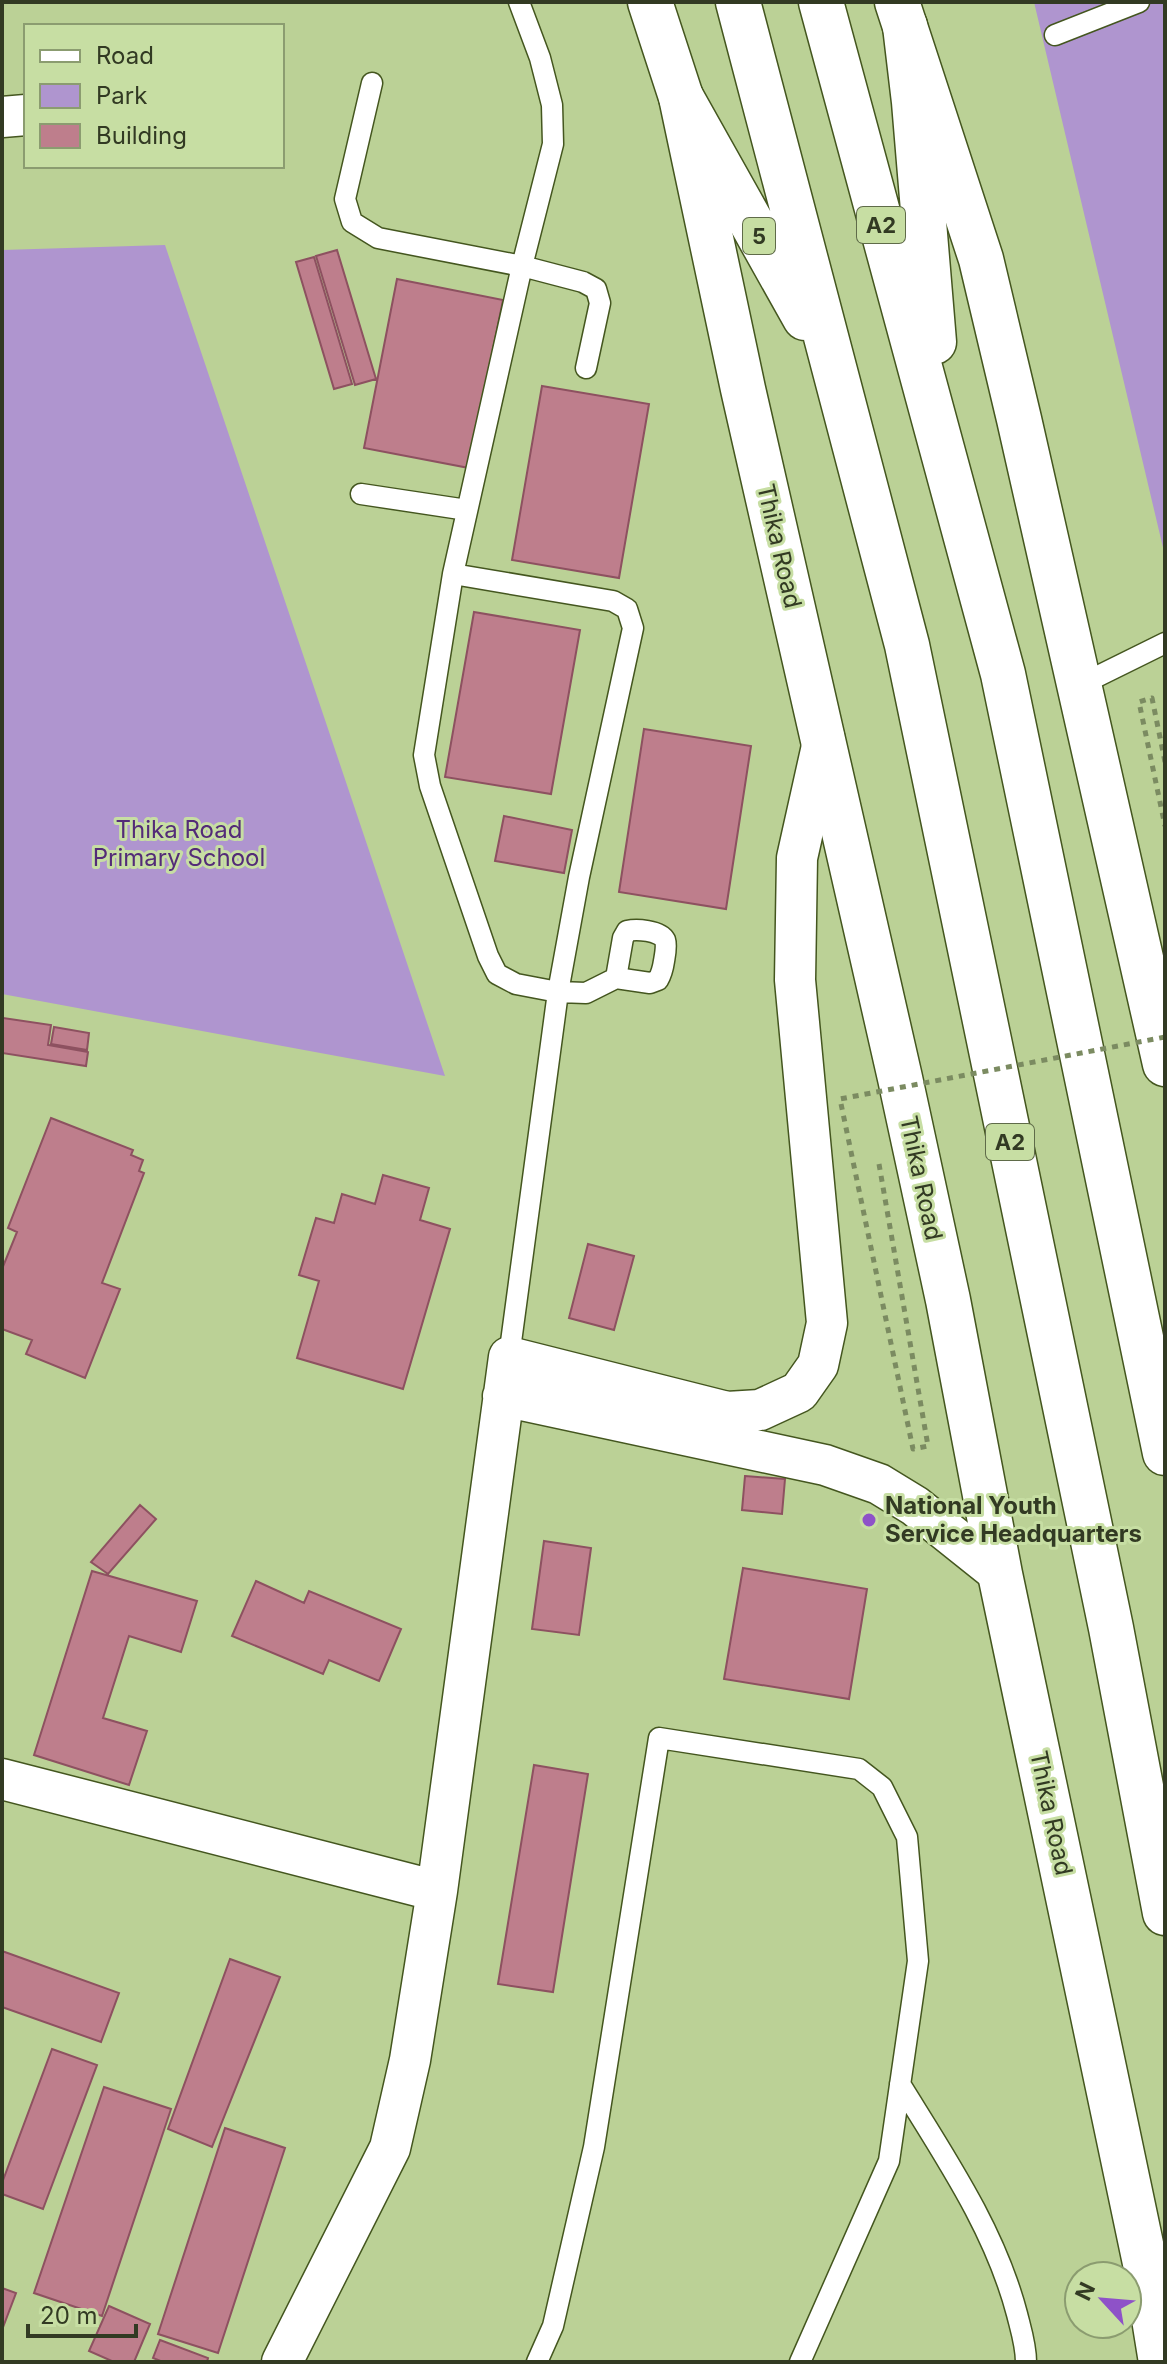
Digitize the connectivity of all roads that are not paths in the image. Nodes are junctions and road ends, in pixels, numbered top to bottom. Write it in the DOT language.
graph roads {
  1 [pos="519,2"];
  2 [pos="650,2"];
  3 [pos="738,2"];
  4 [pos="821,2"];
  5 [pos="1139,2"];
  6 [pos="901,14"];
  7 [pos="1055,35"];
  8 [pos="372,83"];
  9 [pos="681,97"];
  10 [pos="24,115"];
  11 [pos="2,117"];
  12 [pos="522,266"];
  13 [pos="586,368"];
  14 [pos="837,376"];
  15 [pos="942,447"];
  16 [pos="361,494"];
  17 [pos="467,510"];
  18 [pos="453,574"];
  19 [pos="1165,643"];
  20 [pos="1080,685"];
  21 [pos="824,737"];
  22 [pos="616,978"];
  23 [pos="558,992"];
  24 [pos="1165,1064"];
  25 [pos="509,1357"];
  26 [pos="503,1396"];
  27 [pos="1165,1453"];
  28 [pos="1000,1574"];
  29 [pos="2,1779"];
  30 [pos="437,1891"];
  31 [pos="1165,1913"];
  32 [pos="900,2084"];
  33 [pos="282,2362"];
  34 [pos="537,2362"];
  35 [pos="800,2362"];
  36 [pos="1026,2362"];
  37 [pos="1161,2362"];
  1 -- 12 [label="lane"];
  2 -- 9 [label="main road, Thika Road"];
  3 -- 14 [label="main road, A2"];
  4 -- 15 [label="main road, A2"];
  5 -- 7 [label="lane"];
  6 -- 15 [label="main road"];
  6 -- 20 [label="main road"];
  8 -- 12 [label="lane"];
  9 -- 14 [label="main road, 5"];
  9 -- 21 [label="main road, Thika Road"];
  10 -- 11 [label="street"];
  12 -- 13 [label="lane"];
  12 -- 17 [label="lane"];
  14 -- 31 [label="main road, A2"];
  15 -- 27 [label="main road, A2"];
  16 -- 17 [label="lane"];
  17 -- 18 [label="lane"];
  18 -- 23 [label="lane"];
  18 -- 23 [label="lane"];
  19 -- 20 [label="lane"];
  20 -- 24 [label="main road"];
  21 -- 25 [label="street"];
  21 -- 28 [label="main road, Thika Road"];
  22 -- 23 [label="lane"];
  23 -- 25 [label="lane"];
  25 -- 26 [label="street"];
  26 -- 28 [label="street"];
  26 -- 30 [label="street"];
  28 -- 37 [label="main road, Thika Road"];
  29 -- 30 [label="street"];
  30 -- 33 [label="street"];
  32 -- 34 [label="lane"];
  32 -- 35 [label="lane"];
  32 -- 36 [label="lane"];
}
